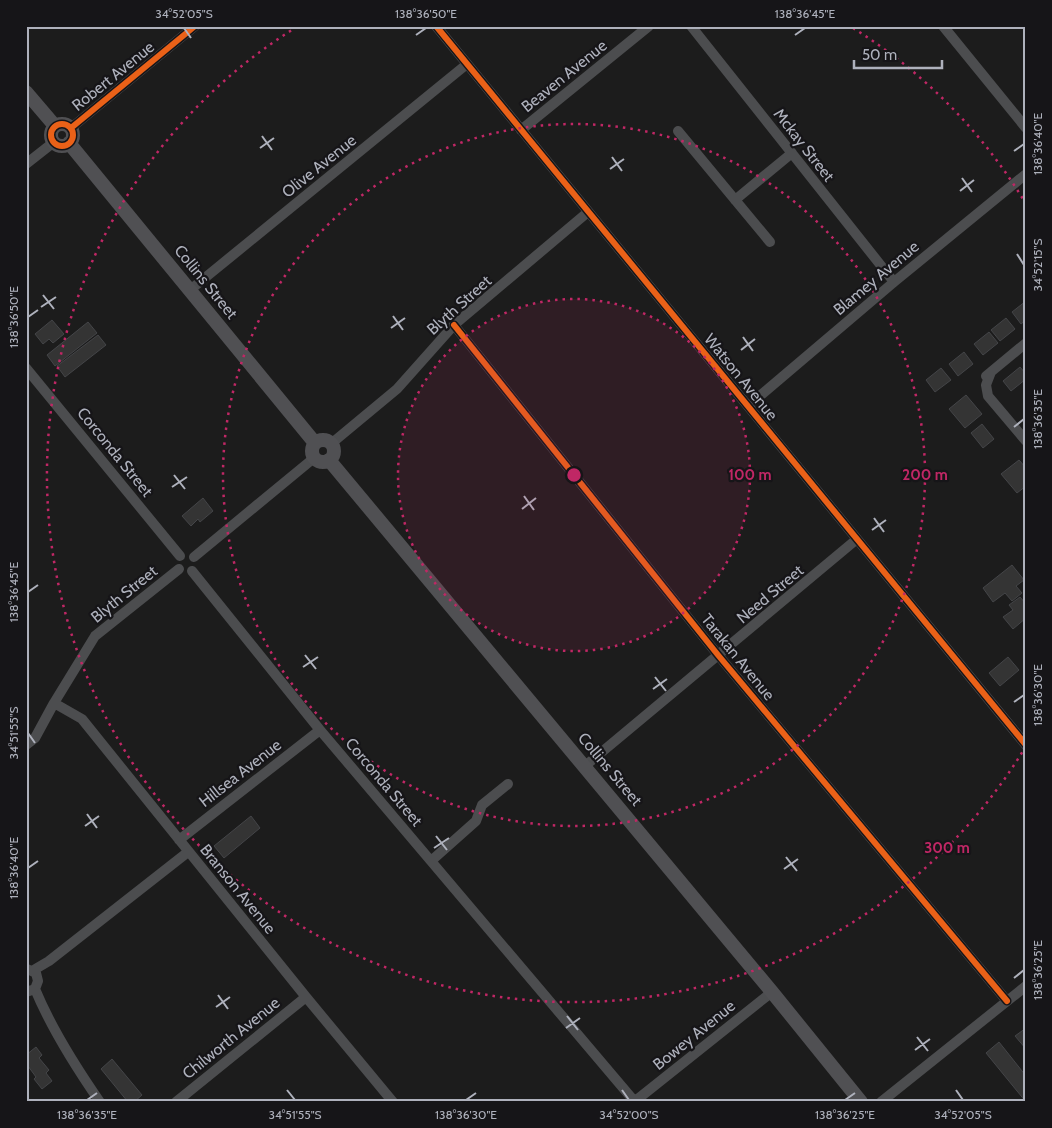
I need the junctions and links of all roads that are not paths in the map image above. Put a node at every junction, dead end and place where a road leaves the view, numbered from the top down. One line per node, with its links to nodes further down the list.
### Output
1 (195, 26): 9 (street, Robert Avenue)
2 (436, 26): 6 (street, Watson Avenue)
3 (649, 26): 11 (street, Beaven Avenue)
4 (691, 26): 15 (street, Mckay Street)
5 (943, 26): 10 (street)
6 (467, 64): 11 (street, Watson Avenue); 22 (street, Olive Avenue)
7 (26, 92): 8 (street)
8 (55, 126): 9 (street); 13 (street)
9 (71, 128): 14 (street)
10 (1026, 128)
11 (521, 130): 19 (street, Watson Avenue)
12 (678, 131): 18 (street)
13 (54, 142): 14 (street); 16 (street)
14 (69, 143): 22 (street, Collins Street)
15 (792, 153): 18 (street); 21 (street, Mckay Street)
16 (26, 164)
17 (1026, 174): 21 (street, Blamey Avenue)
18 (735, 200): 20 (street)
19 (588, 212): 23 (street, Blyth Street); 28 (street, Watson Avenue)
20 (770, 242)
21 (894, 282): 28 (street, Blamey Avenue)
22 (190, 290): 30 (street, Collins Street)
23 (454, 325): 31 (street, Blyth Street); 39 (street, Tarakan Avenue)
24 (1026, 343): 26 (street)
25 (26, 368): 35 (street, Corconda Street)
26 (991, 372): 27 (street); 29 (street)
27 (980, 381)
28 (748, 406): 34 (street, Watson Avenue)
29 (1026, 441)
30 (315, 443): 31 (street); 32 (street)
31 (332, 444): 33 (street)
32 (314, 458): 33 (street); 36 (street)
33 (329, 460): 44 (street, Collins Street)
34 (857, 539): 39 (street, Need Street); 43 (street, Watson Avenue)
35 (180, 556): 36 (street); 37 (street)
36 (194, 557): 38 (street)
37 (179, 569): 38 (street); 40 (street, Blyth Street)
38 (192, 571): 41 (street, Corconda Street)
39 (718, 655): 44 (street, Need Street); 54 (street, Tarakan Avenue)
40 (54, 703): 42 (street, Blyth Street); 46 (street, Branson Avenue)
41 (320, 730): 46 (street, Hillsea Avenue); 48 (street, Corconda Street)
42 (26, 745)
43 (1026, 745)
44 (584, 766): 52 (street, Collins Street)
45 (508, 784): 48 (street)
46 (179, 840): 47 (street, Branson Avenue)
47 (188, 852): 49 (street); 53 (street, Branson Avenue)
48 (431, 861): 58 (street, Corconda Street)
49 (32, 972): 51 (street)
50 (1026, 986): 54 (street)
51 (30, 991): 55 (street)
52 (772, 992): 58 (street, Bowey Avenue); 59 (street, Collins Street)
53 (306, 997): 56 (street, Chilworth Avenue); 57 (street, Branson Avenue)
54 (1007, 1001): 60 (street)
55 (100, 1102)
56 (176, 1102)
57 (393, 1102)
58 (635, 1102)
59 (861, 1102)
60 (881, 1102)

